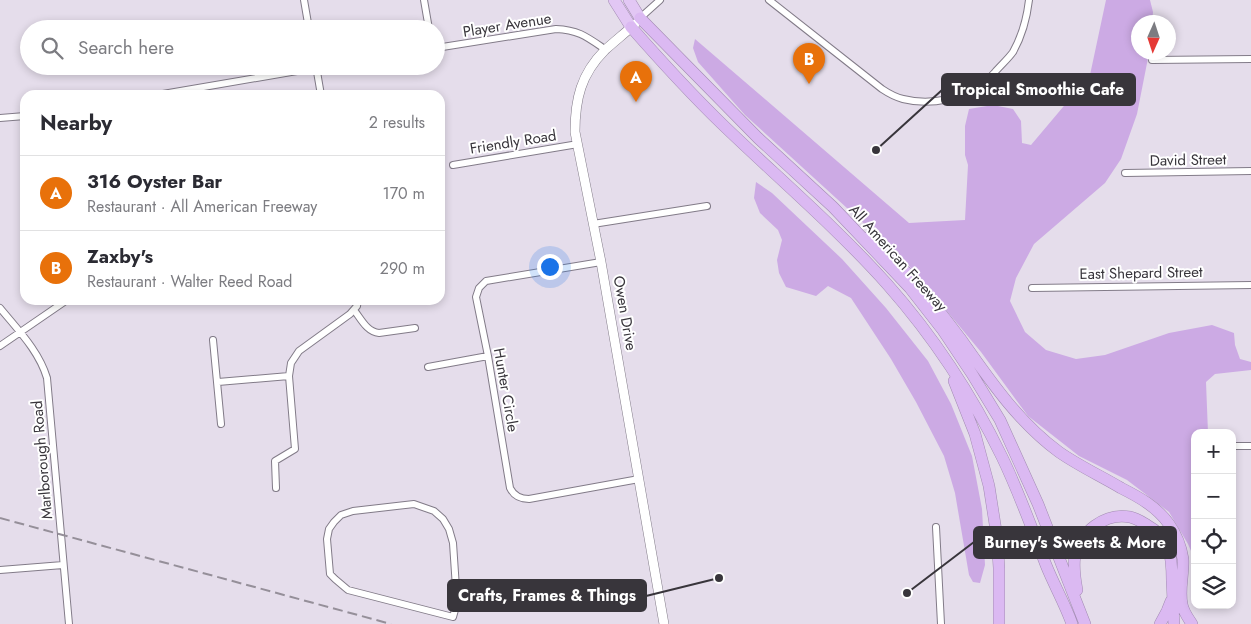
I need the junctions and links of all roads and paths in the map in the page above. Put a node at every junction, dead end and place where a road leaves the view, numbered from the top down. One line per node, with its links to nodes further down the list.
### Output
1 (304, 0): 9 (street)
2 (424, 0): 10 (street)
3 (614, 0): 11 (highway)
4 (629, 0): 8 (highway)
5 (660, 0): 8 (street)
6 (769, 0): 7 (street)
7 (1029, 0)
8 (640, 18): 11 (main road, Owen Drive); 27 (highway, All American Freeway)
9 (307, 20)
10 (428, 20)
11 (631, 27): 13 (main road, Owen Drive); 41 (highway, All American Freeway)
12 (445, 47): 13 (street, Player Avenue)
13 (606, 50): 22 (main road, Owen Drive)
14 (1251, 59): 15 (street)
15 (1176, 60)
16 (275, 75): 18 (street)
17 (317, 75): 19 (street)
18 (199, 90)
19 (320, 90)
20 (20, 116): 21 (street)
21 (0, 118)
22 (578, 144): 23 (street, Friendly Road); 28 (main road, Owen Drive)
23 (453, 165)
24 (1251, 171): 25 (street, David Street)
25 (1125, 173)
26 (707, 206): 28 (street)
27 (833, 208): 54 (highway); 56 (highway, All American Freeway)
28 (593, 224): 29 (main road, Owen Drive)
29 (600, 262): 40 (street, Hunter Circle); 48 (main road, Owen Drive)
30 (1251, 285): 31 (street, East Shepard Street)
31 (1032, 288)
32 (60, 305): 37 (street)
33 (357, 305): 35 (street)
34 (0, 308): 37 (street, Marlborough Road)
35 (354, 310): 36 (street); 43 (street)
36 (415, 328)
37 (20, 332): 39 (street); 51 (street, Marlborough Road)
38 (213, 340): 44 (street)
39 (0, 346)
40 (488, 356): 42 (street); 48 (street, Hunter Circle)
41 (945, 358): 57 (highway, All American Freeway); 61 (highway)
42 (428, 367)
43 (289, 376): 44 (street); 49 (street)
44 (218, 382): 45 (street)
45 (221, 424)
46 (1236, 446): 47 (street)
47 (1251, 446)
48 (639, 479): 59 (main road, Owen Drive)
49 (276, 488)
50 (936, 527): 60 (street)
51 (63, 565): 52 (street); 58 (street, Marlborough Road)
52 (0, 570)
53 (1173, 595): 56 (highway); 62 (highway); 63 (highway)
54 (1182, 604): 64 (highway); 65 (highway)
55 (454, 620): 55 (street)
56 (1084, 620)
57 (1071, 621)
58 (68, 624)
59 (664, 624)
60 (941, 624)
61 (999, 624)
62 (1160, 624)
63 (1174, 624)
64 (1182, 624)
65 (1192, 624)

